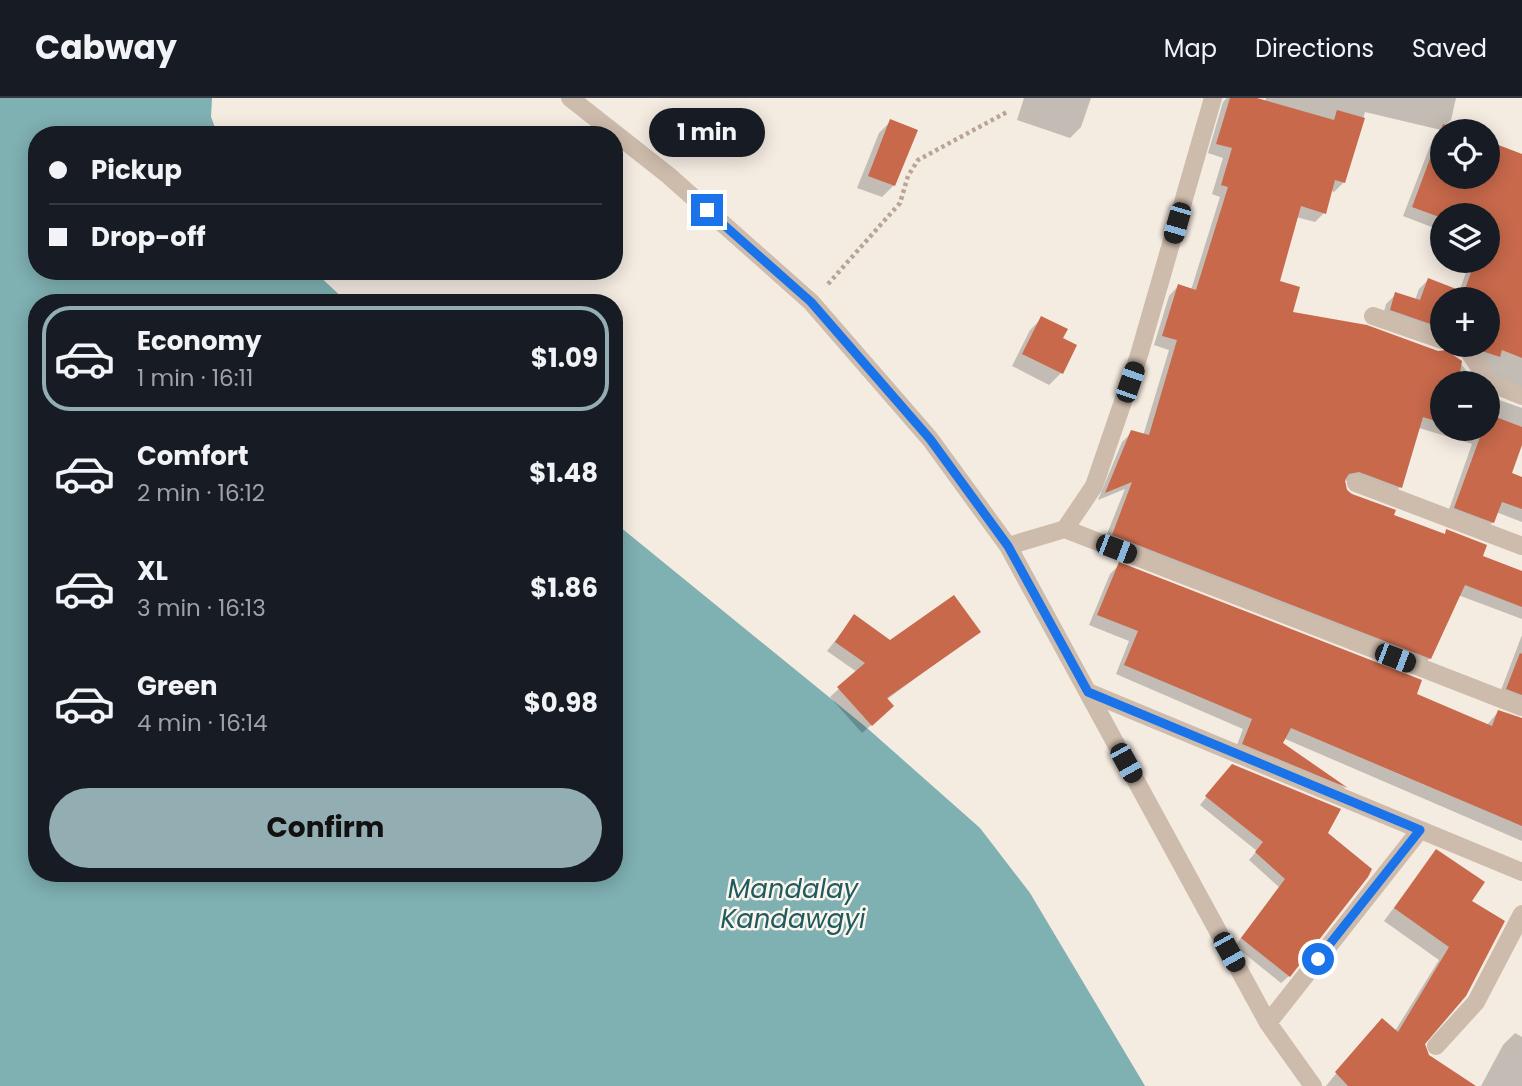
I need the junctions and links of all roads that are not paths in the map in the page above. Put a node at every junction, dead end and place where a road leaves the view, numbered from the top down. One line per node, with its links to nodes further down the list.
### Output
1 (570, 98): 3 (street)
2 (1213, 98): 10 (street)
3 (606, 126)
4 (623, 140): 12 (street)
5 (1373, 316): 6 (street)
6 (1430, 336)
7 (1472, 357): 8 (street)
8 (1522, 396)
9 (1356, 483): 11 (street)
10 (1065, 529): 12 (street); 14 (street)
11 (1522, 545)
12 (1008, 546): 13 (street)
13 (1088, 692): 15 (street); 18 (street)
14 (1522, 707)
15 (1420, 830): 16 (street); 18 (street)
16 (1522, 872)
17 (1522, 914): 19 (street)
18 (1268, 1023): 20 (street)
19 (1436, 1046)
20 (1313, 1086)

